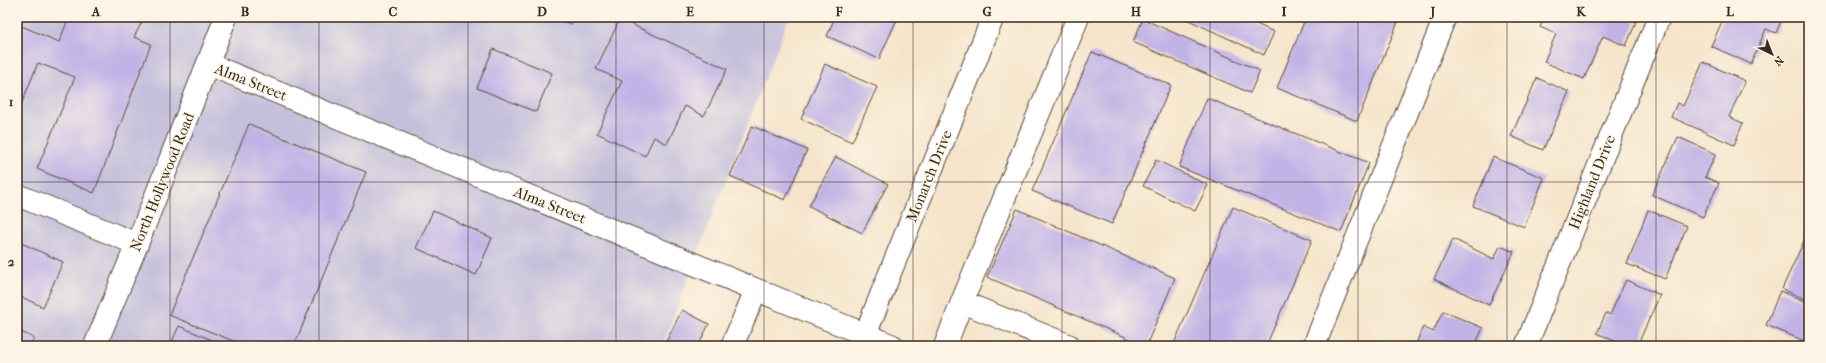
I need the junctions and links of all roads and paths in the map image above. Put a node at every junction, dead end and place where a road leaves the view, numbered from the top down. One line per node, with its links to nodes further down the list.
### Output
1 (226, 17): 6 (street, North Hollywood Road)
2 (993, 17): 11 (street, Monarch Drive)
3 (1078, 17): 10 (street)
4 (1445, 17): 17 (street)
5 (1659, 17): 18 (street, Highland Drive)
6 (208, 64): 8 (street, North Hollywood Road); 9 (street, Alma Street)
7 (17, 195): 8 (street)
8 (137, 244): 12 (street, North Hollywood Road)
9 (756, 290): 11 (street, Alma Street); 13 (street)
10 (962, 302): 15 (street); 16 (street)
11 (865, 335): 14 (street, Alma Street)
12 (94, 346)
13 (732, 346)
14 (893, 346)
15 (945, 346)
16 (1070, 346)
17 (1314, 346)
18 (1526, 346)

